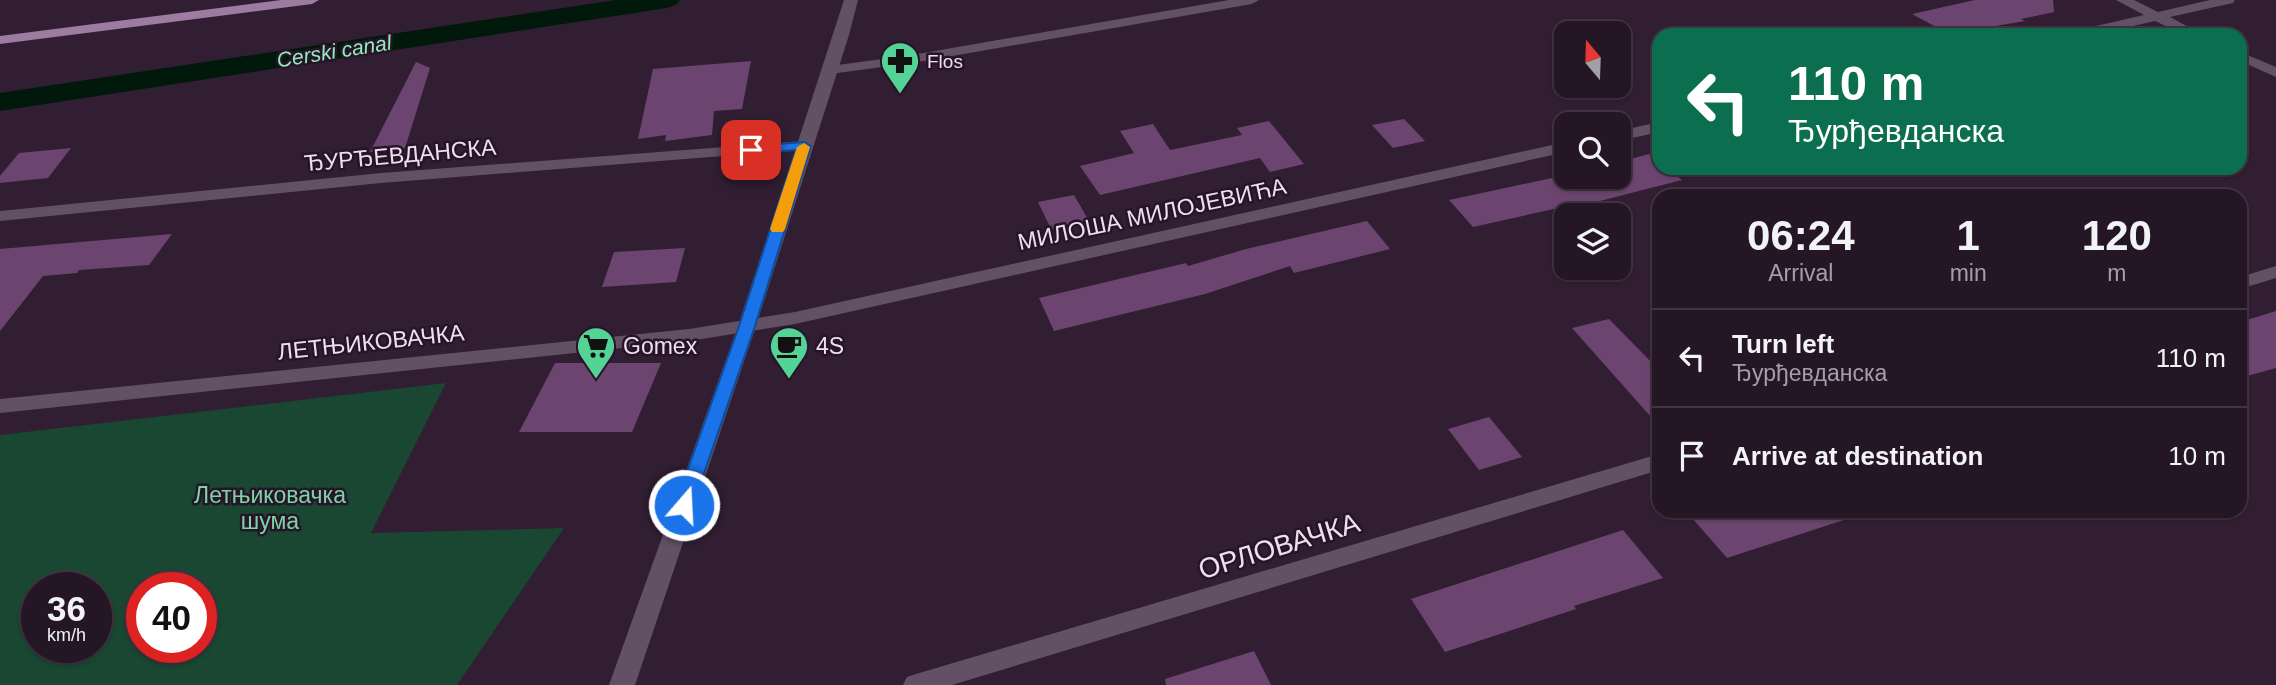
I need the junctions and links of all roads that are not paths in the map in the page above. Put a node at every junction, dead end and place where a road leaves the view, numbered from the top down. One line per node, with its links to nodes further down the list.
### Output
1 (284, 0): 6 (main road)
2 (312, 0): 6 (main road)
3 (1252, 0): 13 (street)
4 (2123, 0): 8 (street)
5 (2228, 0): 8 (street)
6 (251, 6): 11 (main road)
7 (850, 7): 13 (street)
8 (2158, 17): 9 (street); 10 (street)
9 (2107, 28)
10 (2181, 28)
11 (0, 40)
12 (2247, 59): 14 (street)
13 (830, 70): 17 (street)
14 (2276, 73)
15 (1652, 129): 16 (street)
16 (1631, 133)
17 (804, 146): 19 (street, ЂУРЂЕВДАНСКА); 22 (street)
18 (1554, 150): 22 (street, МИЛОША МИЛОЈЕВИЋА)
19 (0, 216)
20 (2276, 272): 21 (street)
21 (2247, 281)
22 (747, 326): 23 (street, ЛЕТЊИКОВАЧКА); 25 (street)
23 (0, 406)
24 (1652, 464): 26 (street, ОРЛОВАЧКА)
25 (622, 685)
26 (916, 685)

